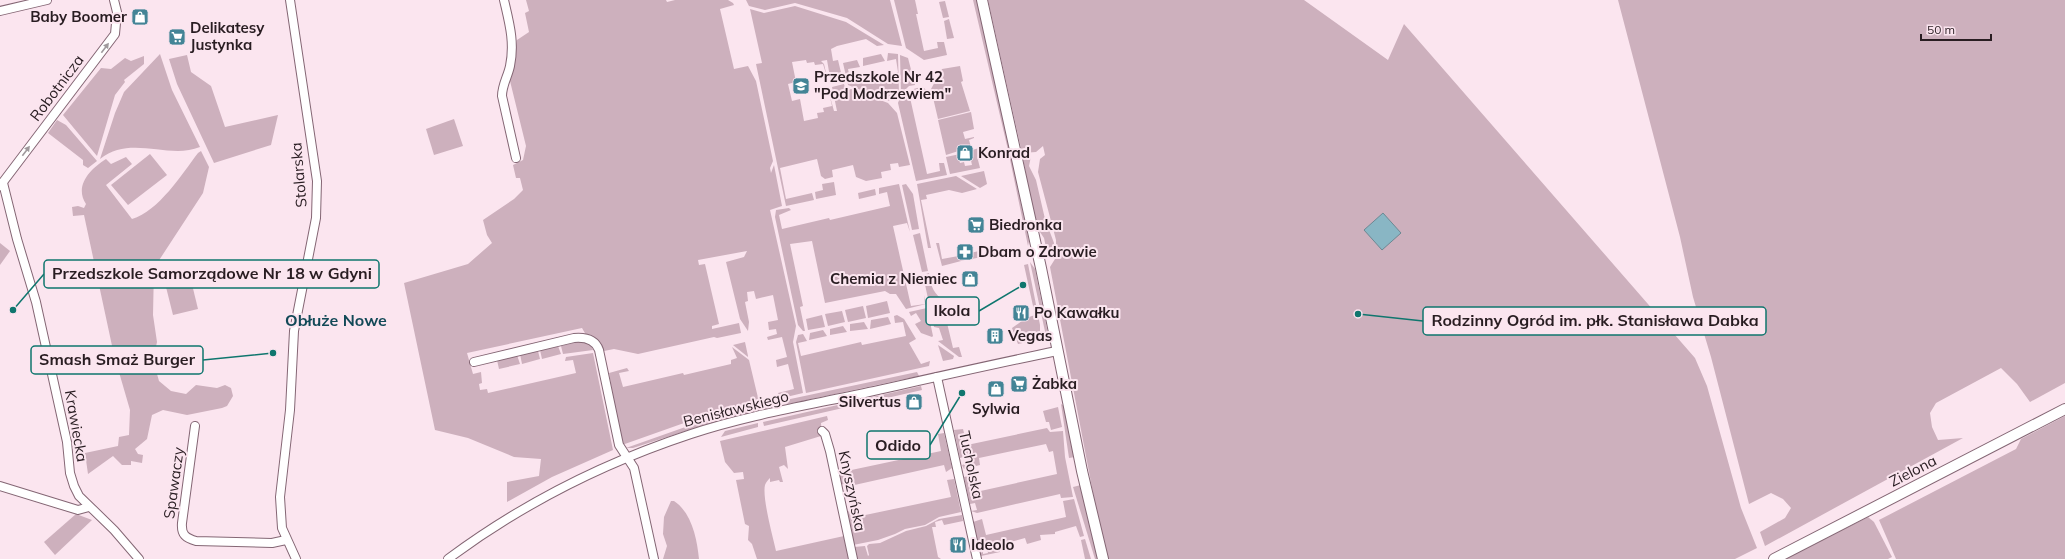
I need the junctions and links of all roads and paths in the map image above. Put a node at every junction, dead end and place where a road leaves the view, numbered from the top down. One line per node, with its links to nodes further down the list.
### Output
1 (48, 0): 6 (street)
2 (114, 0): 8 (street, Robotnicza, one-way to 2)
3 (290, 0): 18 (street, Stolarska)
4 (504, 0): 7 (street)
5 (982, 0): 9 (street)
6 (0, 11)
7 (516, 158)
8 (2, 185): 17 (street, Krawiecka)
9 (1057, 351): 11 (street, Benisławskiego); 25 (street)
10 (474, 362): 15 (street)
11 (937, 377): 15 (street, Benisławskiego); 24 (street, Tucholska)
12 (2065, 409): 26 (street, Zielona)
13 (195, 426): 18 (street, Spawaczy)
14 (822, 431): 23 (street, Knyszyńska)
15 (627, 457): 21 (street, Benisławskiego); 22 (street)
16 (0, 486): 17 (street)
17 (89, 507): 19 (street, Krawiecka)
18 (286, 540): 20 (street, Stolarska)
19 (139, 559)
20 (296, 559)
21 (448, 559)
22 (654, 559)
23 (853, 559)
24 (977, 559)
25 (1103, 559)
26 (1774, 559)

